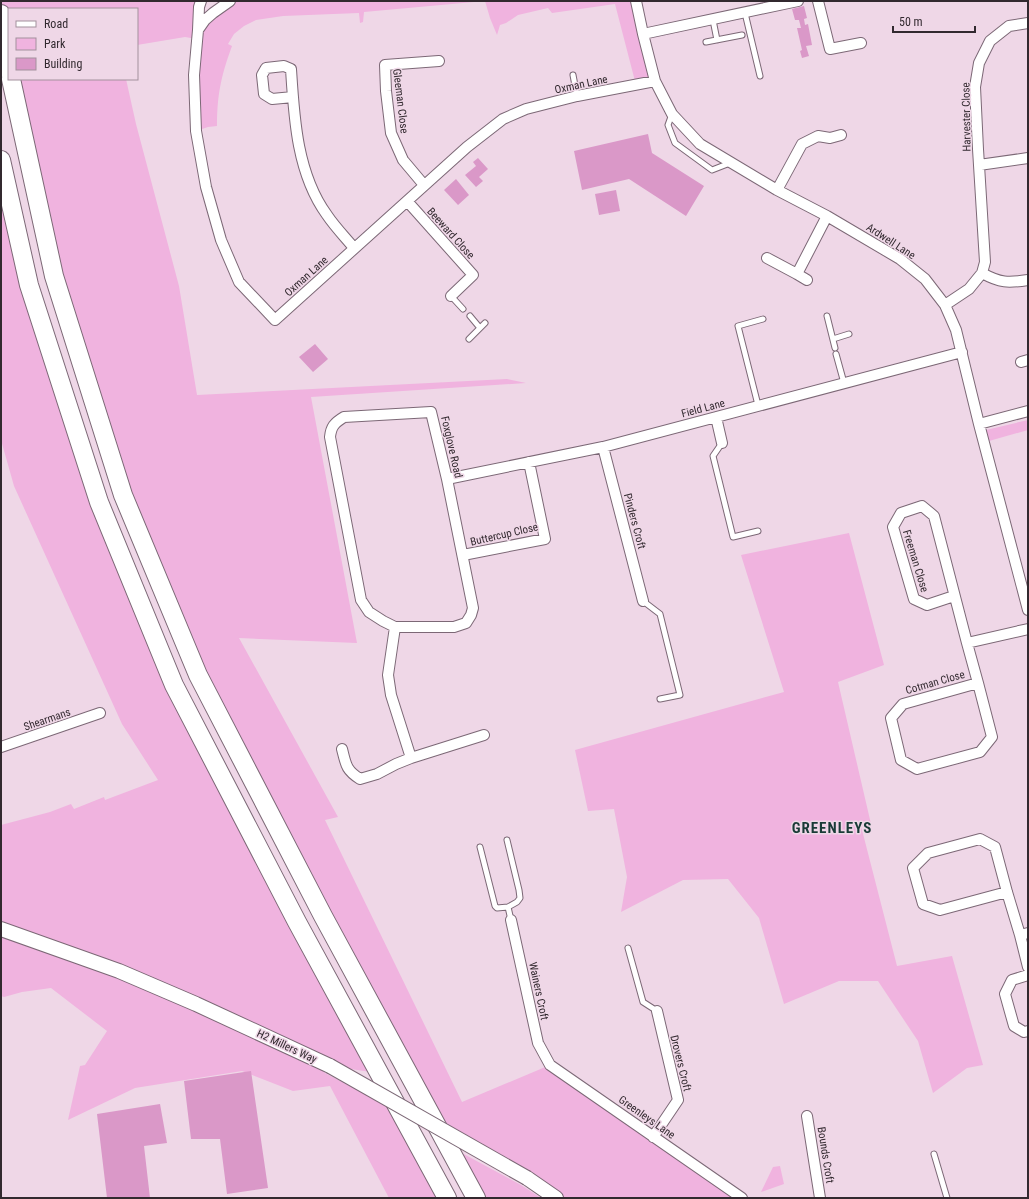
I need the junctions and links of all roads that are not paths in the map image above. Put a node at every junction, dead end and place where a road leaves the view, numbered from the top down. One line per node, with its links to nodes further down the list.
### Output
1 (201, 1): 10 (street)
2 (230, 1): 10 (street)
3 (636, 1): 11 (street, Ardwell Lane)
4 (818, 1): 15 (street)
5 (792, 2): 6 (street)
6 (745, 13): 8 (street); 19 (lane)
7 (1, 14): 17 (highway)
8 (713, 20): 11 (street); 13 (lane)
9 (1028, 23): 29 (street, Harvester Close)
10 (198, 30): 34 (street, Oxman Lane)
11 (643, 34): 21 (street, Ardwell Lane)
12 (742, 34): 13 (lane)
13 (717, 40): 14 (lane)
14 (706, 42)
15 (861, 43)
16 (439, 61): 30 (street, Gleeman Close)
17 (8, 64)
18 (573, 76): 22 (lane)
19 (760, 76)
20 (11, 80): 97 (highway)
21 (655, 81): 22 (street, Oxman Lane); 24 (street, Ardwell Lane)
22 (577, 96): 30 (street, Oxman Lane)
23 (293, 97): 34 (street)
24 (672, 114): 28 (street, Ardwell Lane); 28 (lane)
25 (840, 135): 31 (street)
26 (1028, 158): 29 (street, Harvester Close)
27 (1, 160): 96 (highway)
28 (731, 163): 31 (street, Ardwell Lane)
29 (979, 165): 36 (street, Harvester Close)
30 (424, 185): 32 (street, Oxman Lane)
31 (777, 190): 33 (street, Ardwell Lane)
32 (407, 201): 34 (street, Oxman Lane); 40 (street, Beeward Close)
33 (827, 216): 37 (street); 41 (street, Ardwell Lane)
34 (354, 248)
35 (767, 258): 37 (street)
36 (982, 273): 39 (street); 41 (street)
37 (797, 274): 38 (street)
38 (807, 280)
39 (1028, 280)
40 (451, 296): 42 (lane)
41 (945, 305): 52 (street, Ardwell Lane)
42 (463, 309)
43 (470, 316): 47 (lane)
44 (827, 316): 50 (lane)
45 (764, 319): 55 (lane)
46 (485, 323): 47 (lane)
47 (480, 328): 49 (lane)
48 (849, 334): 50 (lane)
49 (469, 339)
50 (833, 339): 51 (lane)
51 (835, 348)
52 (962, 352): 54 (street, Field Lane); 58 (street, Ardwell Lane)
53 (836, 354): 54 (lane)
54 (844, 383): 55 (street, Field Lane)
55 (758, 405): 57 (street, Field Lane)
56 (1028, 411): 58 (street)
57 (716, 417): 59 (street); 60 (street, Field Lane)
58 (979, 424): 65 (street, Ardwell Lane)
59 (722, 443): 63 (lane)
60 (603, 447): 61 (street, Field Lane); 67 (street, Pinders Croft)
61 (529, 462): 62 (street, Field Lane); 64 (street, Buttercup Close)
62 (447, 479): 64 (street, Foxglove Road); 69 (street, Foxglove Road)
63 (758, 530)
64 (463, 555): 69 (street, Foxglove Road)
65 (1025, 586): 68 (street, Ardwell Lane)
66 (954, 596): 66 (street, Freeman Close); 71 (street, Freeman Close)
67 (643, 601): 73 (lane)
68 (1028, 610)
69 (395, 627): 78 (street)
70 (1028, 629): 71 (street)
71 (967, 643): 72 (street, Cotman Close)
72 (978, 683): 72 (street, Cotman Close)
73 (660, 699)
74 (100, 713): 76 (street, Shearmans)
75 (484, 735): 78 (street)
76 (1, 747)
77 (342, 749): 78 (street)
78 (411, 758)
79 (507, 840): 82 (lane)
80 (480, 847): 82 (lane)
81 (1007, 892): 81 (street); 85 (street)
82 (508, 907): 83 (lane)
83 (511, 920): 91 (street, Wainers Croft)
84 (1, 929): 98 (street, H2 Millers Way, bridge)
85 (1024, 934): 87 (street)
86 (628, 948): 89 (lane)
87 (1028, 968)
88 (1028, 975): 90 (street)
89 (657, 1012): 93 (street, Drovers Croft)
90 (1028, 1031)
91 (550, 1065): 93 (street, Greenleys Lane)
92 (807, 1116): 100 (street, Bounds Croft)
93 (653, 1136): 95 (street, Greenleys Lane)
94 (934, 1154): 101 (lane)
95 (728, 1194): 99 (street, Greenleys Lane)
96 (447, 1198)
97 (476, 1198)
98 (556, 1198)
99 (742, 1198)
100 (820, 1198)
101 (947, 1198)

